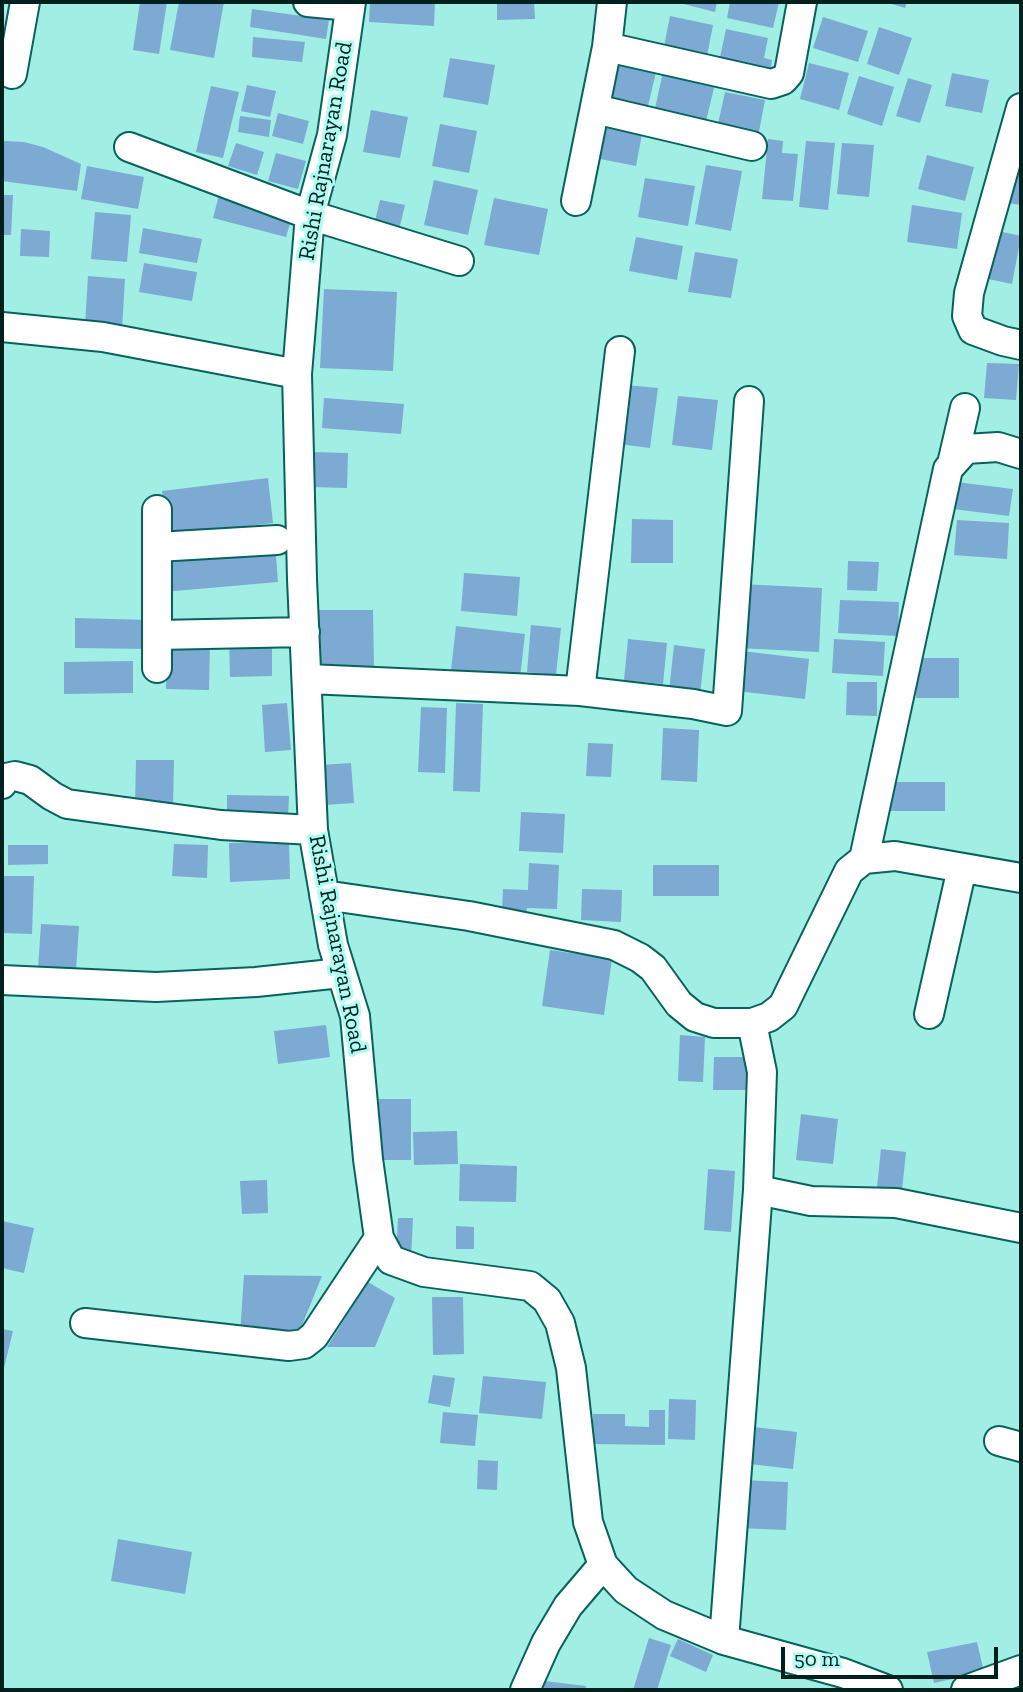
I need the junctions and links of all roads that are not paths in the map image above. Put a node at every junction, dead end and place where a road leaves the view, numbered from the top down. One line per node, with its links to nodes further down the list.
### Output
1 (25, 2): 7 (street)
2 (308, 2): 5 (street)
3 (612, 2): 6 (street)
4 (802, 2): 6 (street)
5 (351, 4): 14 (street, Rishi Rajnarayan Road)
6 (607, 47): 9 (street)
7 (12, 74)
8 (1021, 108): 12 (street)
9 (595, 109): 10 (street); 13 (street)
10 (752, 146)
11 (129, 147): 14 (street)
12 (1013, 163): 17 (street)
13 (576, 201)
14 (310, 215): 15 (street); 19 (street, Rishi Rajnarayan Road)
15 (459, 261)
16 (2, 327): 19 (street)
17 (1021, 345)
18 (620, 351): 31 (street)
19 (297, 374): 27 (street, Rishi Rajnarayan Road)
20 (749, 401): 31 (street)
21 (965, 408): 23 (street)
22 (1021, 454): 23 (street)
23 (952, 464): 34 (street)
24 (157, 510): 26 (street)
25 (277, 540): 26 (street)
26 (157, 547): 28 (street)
27 (305, 632): 28 (street); 30 (street, Rishi Rajnarayan Road)
28 (157, 635): 29 (street)
29 (157, 668)
30 (308, 679): 31 (street); 33 (street, Rishi Rajnarayan Road)
31 (580, 691)
32 (2, 784): 33 (street)
33 (313, 830): 37 (street, Rishi Rajnarayan Road)
34 (864, 859): 35 (street); 41 (street)
35 (962, 868): 36 (street); 40 (street)
36 (1021, 878)
37 (324, 895): 38 (street, Rishi Rajnarayan Road); 41 (street)
38 (341, 973): 39 (street); 44 (street, Rishi Rajnarayan Road)
39 (2, 980)
40 (929, 1014)
41 (752, 1023): 42 (street)
42 (758, 1190): 43 (street); 47 (street)
43 (1021, 1228)
44 (379, 1238): 45 (street); 46 (street)
45 (85, 1323)
46 (603, 1566): 47 (street); 49 (street)
47 (724, 1640): 50 (street)
48 (1021, 1670): 51 (street)
49 (525, 1690)
50 (888, 1690)
51 (966, 1690)

